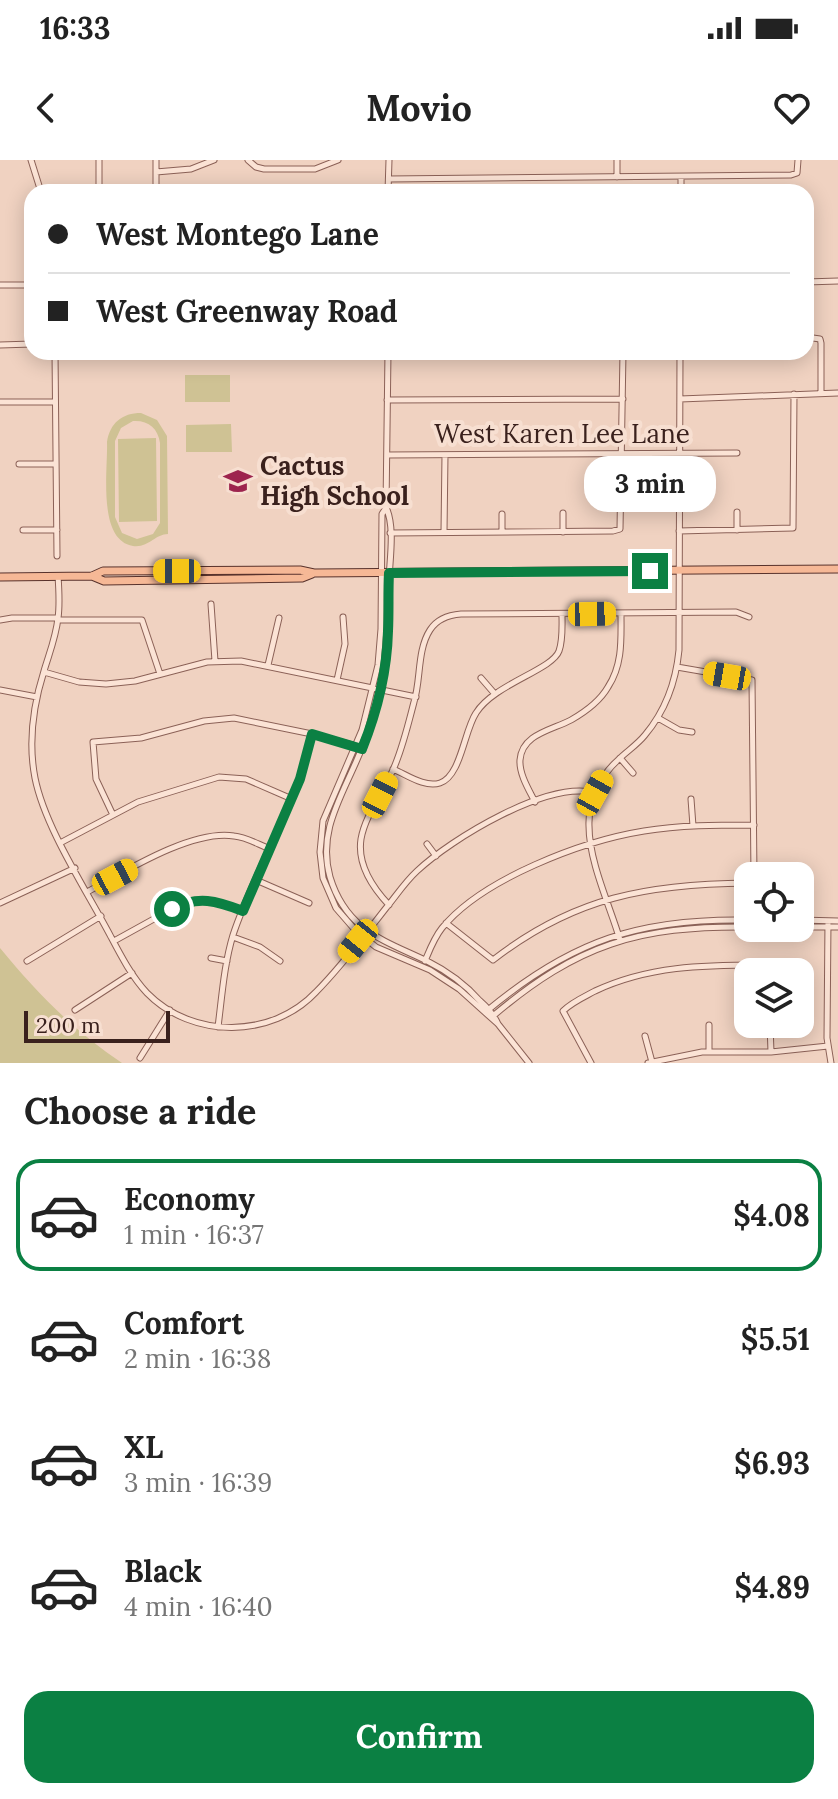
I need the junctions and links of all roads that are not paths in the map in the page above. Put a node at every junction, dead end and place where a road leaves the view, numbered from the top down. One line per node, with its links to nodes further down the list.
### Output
1 (31, 160): 14 (street)
2 (99, 160): 15 (street)
3 (156, 160): 10 (street)
4 (214, 160): 10 (street)
5 (248, 160): 6 (street)
6 (338, 160)
7 (389, 160): 13 (street)
8 (617, 160): 11 (street)
9 (798, 160): 12 (street)
10 (156, 172): 16 (street)
11 (617, 177): 12 (street); 13 (street)
12 (681, 177): 18 (street)
13 (389, 179): 17 (street)
14 (38, 184)
15 (99, 184)
16 (156, 184)
17 (389, 184)
18 (681, 184)
19 (838, 281): 20 (street)
20 (814, 282)
21 (0, 285): 22 (street)
22 (24, 285)
23 (814, 338): 30 (street)
24 (24, 344): 25 (street)
25 (0, 345)
26 (55, 360): 37 (street)
27 (388, 360): 35 (street)
28 (623, 360): 33 (street)
29 (680, 360): 34 (street)
30 (821, 393): 31 (street); 32 (street)
31 (838, 393)
32 (794, 394): 34 (street); 51 (street)
33 (623, 399): 35 (street); 38 (street)
34 (680, 399): 39 (street)
35 (387, 400): 41 (street)
36 (0, 402): 37 (street)
37 (55, 402): 44 (street)
38 (622, 453): 39 (street, West Karen Lee Lane); 42 (street, West Karen Lee Lane); 55 (street)
39 (679, 453): 40 (street, West Karen Lee Lane); 52 (street)
40 (737, 453)
41 (387, 455): 42 (street, West Karen Lee Lane); 45 (street)
42 (445, 455): 53 (street)
43 (19, 464): 44 (street)
44 (56, 464): 50 (street)
45 (386, 507): 56 (street); 60 (street)
46 (737, 512): 51 (street)
47 (563, 513): 55 (street)
48 (502, 514): 54 (street)
49 (23, 530): 50 (street)
50 (57, 530): 57 (street)
51 (737, 530): 52 (street)
52 (679, 531): 59 (street)
53 (444, 532): 54 (street); 56 (street)
54 (502, 532): 55 (street)
55 (563, 532)
56 (390, 533): 60 (street)
57 (57, 556)
58 (838, 569): 59 (main road)
59 (678, 571): 60 (main road); 65 (street)
60 (385, 573): 61 (main road); 81 (street)
61 (58, 576): 62 (main road); 71 (street)
62 (0, 577)
63 (211, 604): 74 (street)
64 (621, 613): 65 (street); 66 (street); 96 (street)
65 (679, 613): 69 (street); 76 (street)
66 (562, 614): 73 (street); 83 (street)
67 (343, 617): 80 (street)
68 (427, 617): 73 (street)
69 (749, 617)
70 (279, 618): 75 (street)
71 (58, 619): 72 (street); 77 (street); 78 (street)
72 (0, 620)
73 (434, 624): 85 (street)
74 (215, 661): 75 (street); 78 (street)
75 (268, 665): 80 (street)
76 (677, 667): 86 (street); 98 (street)
77 (44, 672): 78 (street); 84 (street)
78 (160, 674)
79 (481, 678): 83 (street)
80 (337, 680): 81 (street)
81 (377, 689): 85 (street); 89 (street)
82 (0, 690): 84 (street)
83 (494, 693): 91 (street)
84 (37, 697): 100 (street)
85 (416, 697): 91 (street)
86 (658, 718): 87 (street); 90 (street)
87 (692, 732)
88 (312, 734): 89 (street); 94 (street); 97 (street)
89 (359, 747): 124 (street)
90 (620, 758): 92 (street); 93 (street)
91 (393, 769): 113 (street)
92 (633, 773)
93 (595, 793): 96 (street); 102 (street)
94 (292, 799): 97 (street); 103 (street)
95 (691, 799): 99 (street)
96 (535, 802): 104 (street)
97 (113, 815): 100 (street)
98 (754, 825): 99 (street); 105 (street)
99 (693, 826): 102 (street)
100 (60, 843): 106 (street)
101 (427, 844): 104 (street)
102 (590, 844): 110 (street); 119 (street)
103 (270, 849): 107 (street); 109 (street)
104 (436, 856): 113 (street)
105 (754, 862)
106 (75, 868): 109 (street); 111 (street)
107 (256, 880): 112 (street); 114 (street)
108 (734, 883): 110 (street)
109 (87, 892): 115 (street)
110 (607, 899): 119 (street); 126 (street)
111 (0, 903)
112 (309, 903)
113 (389, 905): 124 (street)
114 (243, 911): 125 (street); 127 (street)
115 (101, 916): 127 (street); 129 (street)
116 (734, 920): 126 (street)
117 (838, 921): 120 (street)
118 (814, 922): 120 (street)
119 (446, 923): 132 (street)
120 (828, 924): 121 (street); 123 (street); 138 (street)
121 (814, 926)
122 (734, 927): 126 (street)
123 (838, 927)
124 (364, 934): 132 (street); 141 (street)
125 (233, 937): 130 (street); 131 (street)
126 (619, 937): 137 (street)
127 (114, 941): 134 (street)
128 (211, 958): 130 (street)
129 (27, 961)
130 (227, 961): 141 (street)
131 (280, 961)
132 (424, 963): 137 (street)
133 (734, 968): 150 (street)
134 (132, 973): 135 (street); 136 (street)
135 (75, 1010)
136 (170, 1010): 141 (street); 147 (street)
137 (489, 1015): 149 (street)
138 (827, 1018): 139 (street); 144 (street)
139 (835, 1018)
140 (709, 1025): 145 (street)
141 (218, 1027)
142 (645, 1036): 148 (street)
143 (770, 1038): 146 (street)
144 (828, 1046): 146 (street); 151 (street)
145 (709, 1052): 146 (street); 148 (street)
146 (771, 1052)
147 (140, 1058)
148 (650, 1062)
149 (528, 1063)
150 (591, 1063)
151 (831, 1063)

